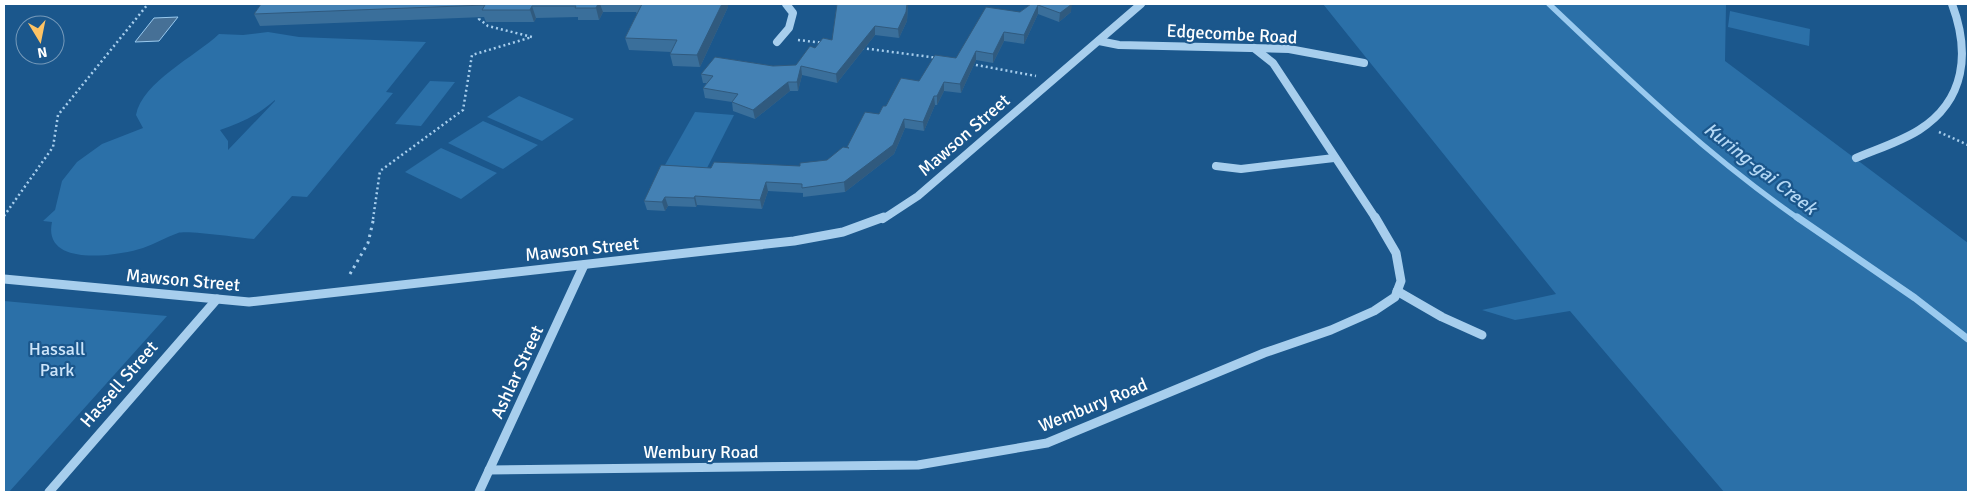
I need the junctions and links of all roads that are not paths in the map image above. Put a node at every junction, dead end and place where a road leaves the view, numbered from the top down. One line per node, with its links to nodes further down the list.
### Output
1 (786, 4): 5 (street)
2 (1141, 4): 4 (street)
3 (1952, 4): 10 (street)
4 (1099, 41): 6 (street, Edgecombe Road); 8 (street, Mawson Street)
5 (777, 42)
6 (1254, 48): 7 (street, Edgecombe Road); 9 (street)
7 (1364, 63)
8 (1054, 79): 12 (street, Mawson Street)
9 (1334, 158): 11 (street); 14 (street)
10 (1856, 158)
11 (1216, 166)
12 (584, 266): 15 (street, Mawson Street); 17 (street, Ashlar Street)
13 (4, 279): 15 (street, Mawson Street)
14 (1397, 291): 16 (street); 17 (street, Wembury Road)
15 (216, 299): 18 (street, Hassell Street)
16 (1482, 335)
17 (490, 470): 19 (street, Ashlar Street)
18 (49, 492)
19 (479, 492)

